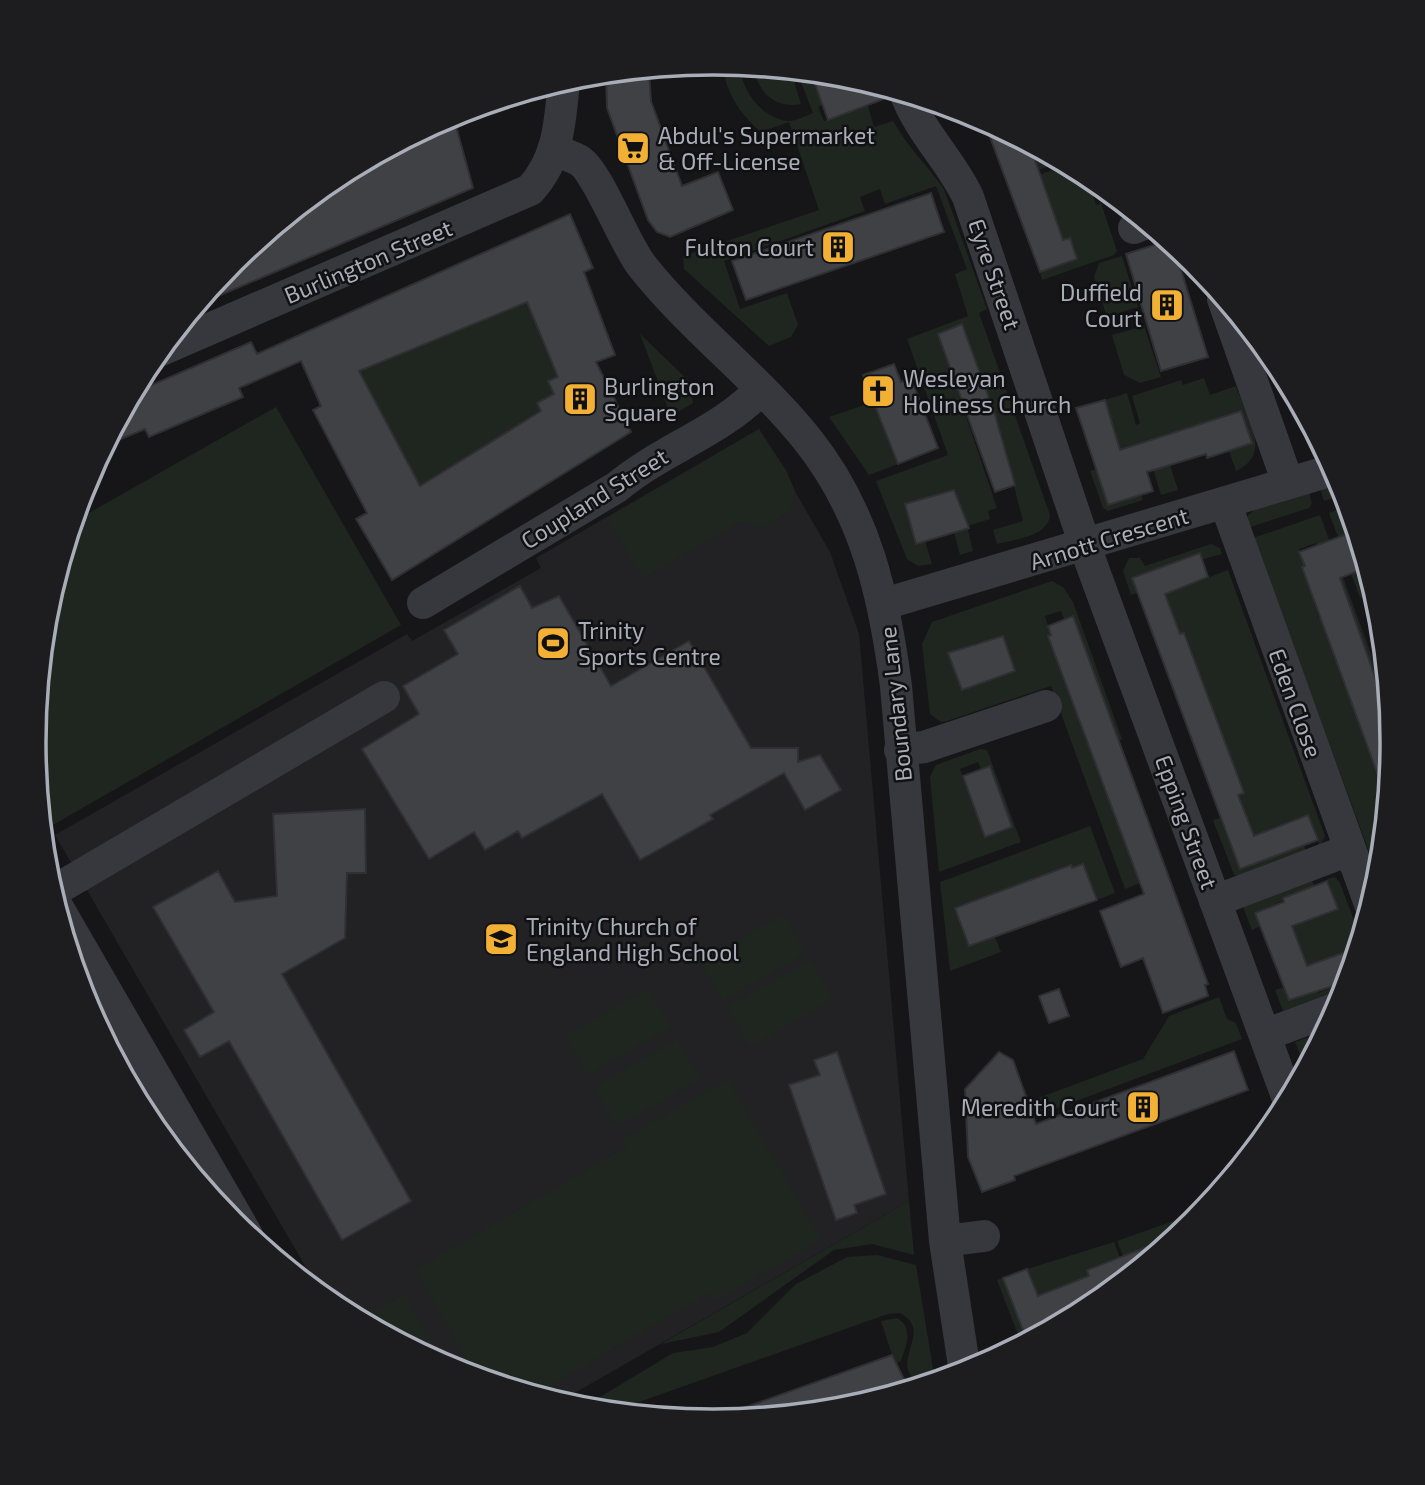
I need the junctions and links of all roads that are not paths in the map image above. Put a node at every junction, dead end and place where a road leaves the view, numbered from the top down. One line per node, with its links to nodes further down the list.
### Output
1 (562, 93): 3 (street)
2 (912, 106): 10 (street, Eyre Street)
3 (555, 150): 5 (street, Burlington Street); 6 (street, Boundary Lane)
4 (1232, 324): 8 (street)
5 (180, 341)
6 (761, 389): 11 (street, Coupland Street); 12 (street, Boundary Lane)
7 (1323, 473): 8 (street, Arnott Crescent)
8 (1288, 483): 9 (street, Arnott Crescent)
9 (1225, 502): 10 (street, Arnott Crescent); 16 (street, Eden Close)
10 (1085, 545): 12 (street, Arnott Crescent); 19 (street, Epping Street)
11 (424, 603)
12 (884, 604): 15 (street, Boundary Lane)
13 (384, 697): 17 (street)
14 (1046, 706): 15 (street)
15 (900, 750): 27 (street, Boundary Lane)
16 (1349, 850): 18 (street, Eden Close); 19 (street)
17 (61, 886)
18 (1364, 887)
19 (1216, 901): 22 (street, Epping Street)
20 (81, 956): 23 (street)
21 (1322, 1014): 22 (street)
22 (1265, 1035): 24 (street, Epping Street)
23 (139, 1076): 25 (street)
24 (1283, 1086)
25 (211, 1182)
26 (984, 1236): 27 (street)
27 (945, 1241): 28 (street, Boundary Lane)
28 (963, 1361)

